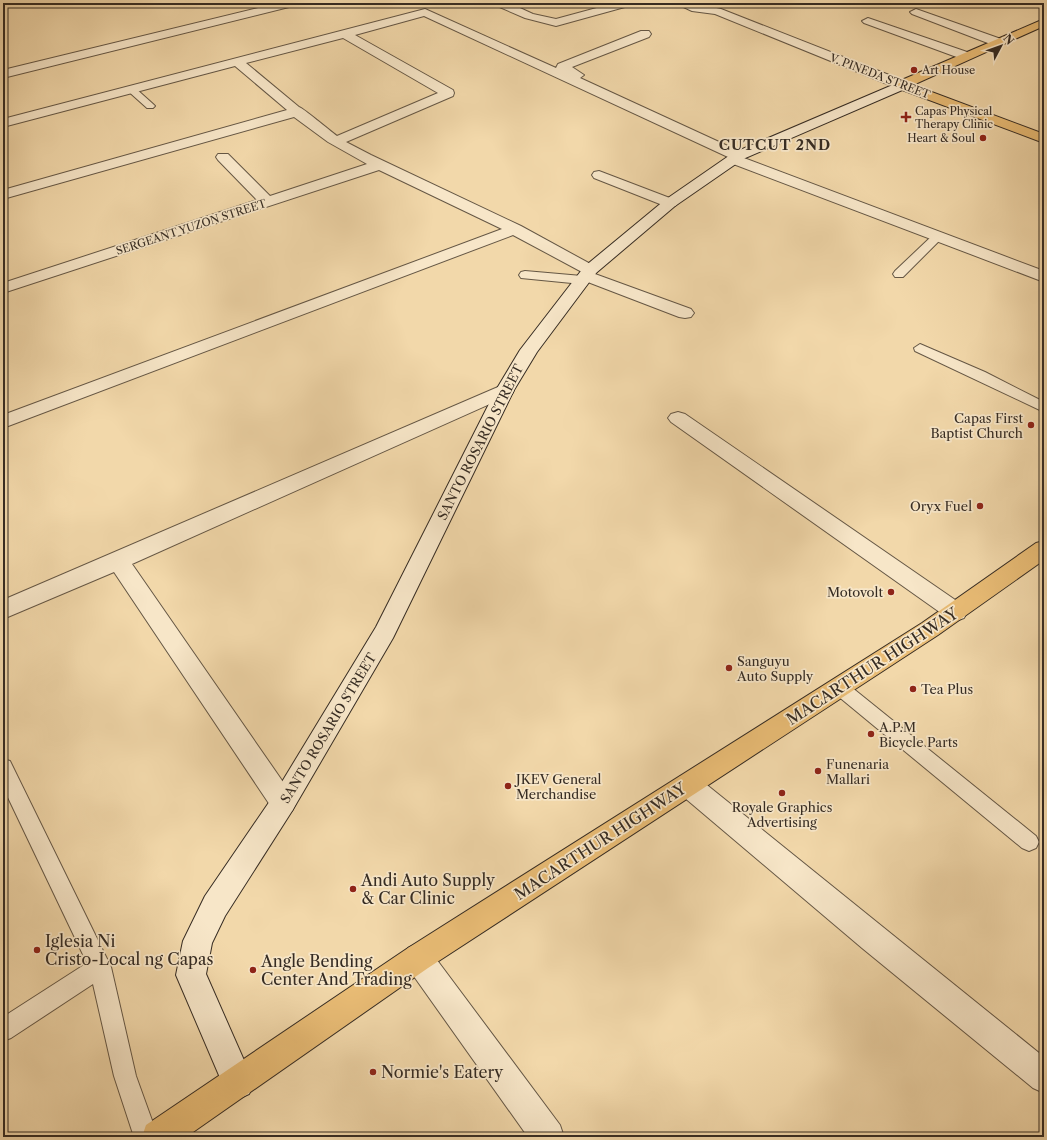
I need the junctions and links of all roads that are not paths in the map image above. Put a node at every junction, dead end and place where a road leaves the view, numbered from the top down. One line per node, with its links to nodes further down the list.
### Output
1 (293, 3): 18 (street)
2 (408, 3): 9 (street)
3 (500, 3): 8 (street)
4 (595, 3): 8 (street)
5 (628, 3): 8 (street)
6 (681, 3): 7 (street, V. PINEDA STREET)
7 (716, 7): 20 (street, V. PINEDA STREET)
8 (609, 8)
9 (425, 12): 13 (street); 19 (street)
10 (916, 12): 15 (street)
11 (868, 21): 16 (street)
12 (1044, 22): 15 (main road, SANTO ROSARIO STREET)
13 (345, 34): 17 (street); 26 (street)
14 (645, 34): 19 (street)
15 (997, 42): 16 (main road, SANTO ROSARIO STREET)
16 (966, 56): 20 (main road, SANTO ROSARIO STREET)
17 (237, 62): 21 (street); 23 (street)
18 (3, 74)
19 (578, 81): 28 (street)
20 (902, 85): 25 (main road, V. PINEDA STREET); 28 (street, SANTO ROSARIO STREET)
21 (131, 89): 22 (lane); 24 (street)
22 (150, 106)
23 (298, 111): 26 (street); 31 (street)
24 (3, 123)
25 (1044, 139)
26 (336, 141): 29 (street)
27 (223, 157): 32 (street)
28 (735, 157): 33 (street, SANTO ROSARIO STREET); 35 (street)
29 (379, 165): 32 (street, SERGEANT YUZON STREET); 34 (street)
30 (599, 175): 33 (street)
31 (3, 195)
32 (268, 202): 40 (street, SERGEANT YUZON STREET)
33 (670, 203): 38 (street, SANTO ROSARIO STREET)
34 (516, 229): 38 (street); 46 (street)
35 (937, 237): 36 (lane); 39 (street)
36 (899, 274)
37 (525, 275): 38 (lane)
38 (586, 275): 41 (street); 43 (street, SANTO ROSARIO STREET)
39 (1044, 277)
40 (3, 288)
41 (685, 313)
42 (920, 348): 44 (lane)
43 (505, 390): 48 (street); 54 (street, SANTO ROSARIO STREET)
44 (1044, 408)
45 (678, 418): 50 (street)
46 (3, 422)
47 (1044, 549): 50 (main road, MACARTHUR HIGHWAY)
48 (118, 561): 49 (street); 54 (street)
49 (3, 610)
50 (956, 612): 51 (main road, MACARTHUR HIGHWAY)
51 (839, 687): 53 (main road, MACARTHUR HIGHWAY); 55 (lane)
52 (3, 767): 57 (lane)
53 (688, 785): 56 (main road, MACARTHUR HIGHWAY); 59 (street)
54 (284, 803): 60 (street, SANTO ROSARIO STREET)
55 (1029, 842)
56 (418, 958): 60 (main road, MACARTHUR HIGHWAY); 63 (street)
57 (100, 967): 58 (lane); 61 (lane)
58 (3, 1030)
59 (1044, 1077)
60 (238, 1083): 62 (main road, MACARTHUR HIGHWAY)
61 (146, 1137)
62 (158, 1137)
63 (548, 1137)

